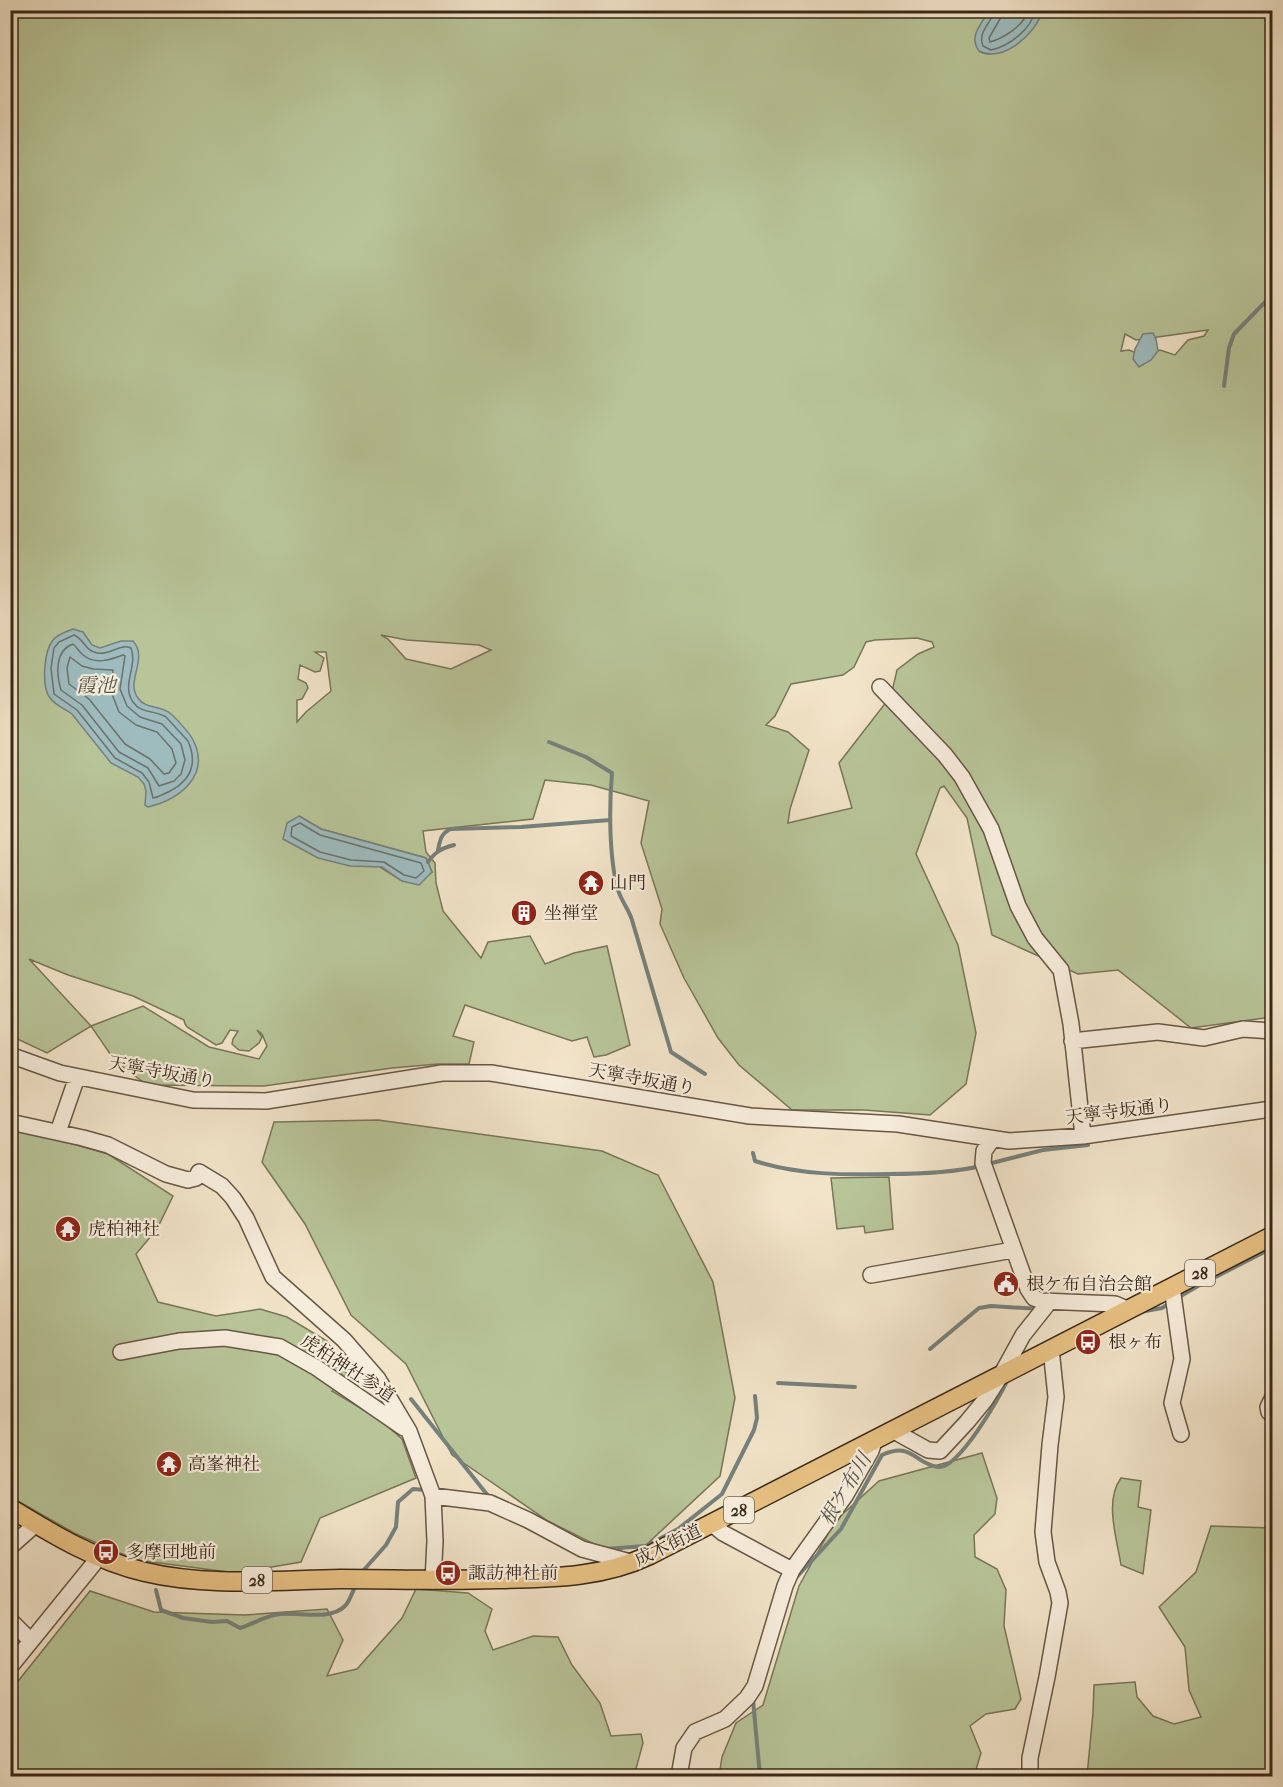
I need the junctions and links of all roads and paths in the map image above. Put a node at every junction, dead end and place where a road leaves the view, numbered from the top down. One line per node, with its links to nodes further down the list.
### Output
1 (880, 687): 3 (street)
2 (1272, 1031): 3 (street)
3 (1072, 1041): 9 (street)
4 (10, 1055): 5 (street, 天寧寺坂通り)
5 (77, 1077): 8 (street); 10 (street, 天寧寺坂通り)
6 (1272, 1109): 9 (street, 天寧寺坂通り)
7 (10, 1122): 8 (street)
8 (58, 1132): 23 (street)
9 (1083, 1136): 10 (street, 天寧寺坂通り)
10 (992, 1140): 12 (street)
11 (1272, 1236): 14 (main road, 成木街道 / 28)
12 (1013, 1250): 13 (street); 15 (street)
13 (871, 1275)
14 (1173, 1296): 16 (main road, 成木街道 / 28); 24 (street)
15 (1046, 1306): 16 (street); 19 (street)
16 (1124, 1312): 17 (main road, 成木街道 / 28)
17 (1052, 1349): 19 (main road, 成木街道 / 28); 39 (street)
18 (121, 1352): 23 (street, 虎柏神社参道)
19 (1002, 1374): 22 (main road, 成木街道 / 28); 22 (street)
20 (1272, 1399): 21 (street)
21 (1272, 1415)
22 (892, 1430): 25 (main road, 成木街道 / 28)
23 (409, 1431): 26 (street)
24 (1181, 1434)
25 (874, 1439): 29 (main road, 成木街道 / 28); 33 (street)
26 (433, 1496): 32 (street); 34 (street)
27 (10, 1508): 28 (main road, 成木街道 / 28)
28 (36, 1524): 30 (street); 31 (main road, 成木街道 / 28)
29 (712, 1524): 32 (main road, 成木街道 / 28); 33 (street)
30 (10, 1547)
31 (100, 1557): 34 (main road, 成木街道 / 28); 36 (street)
32 (634, 1563): 34 (main road, 成木街道 / 28)
33 (792, 1570): 38 (street)
34 (433, 1581)
35 (10, 1620): 36 (street)
36 (31, 1641): 37 (street)
37 (10, 1667)
38 (679, 1776)
39 (1030, 1776)

